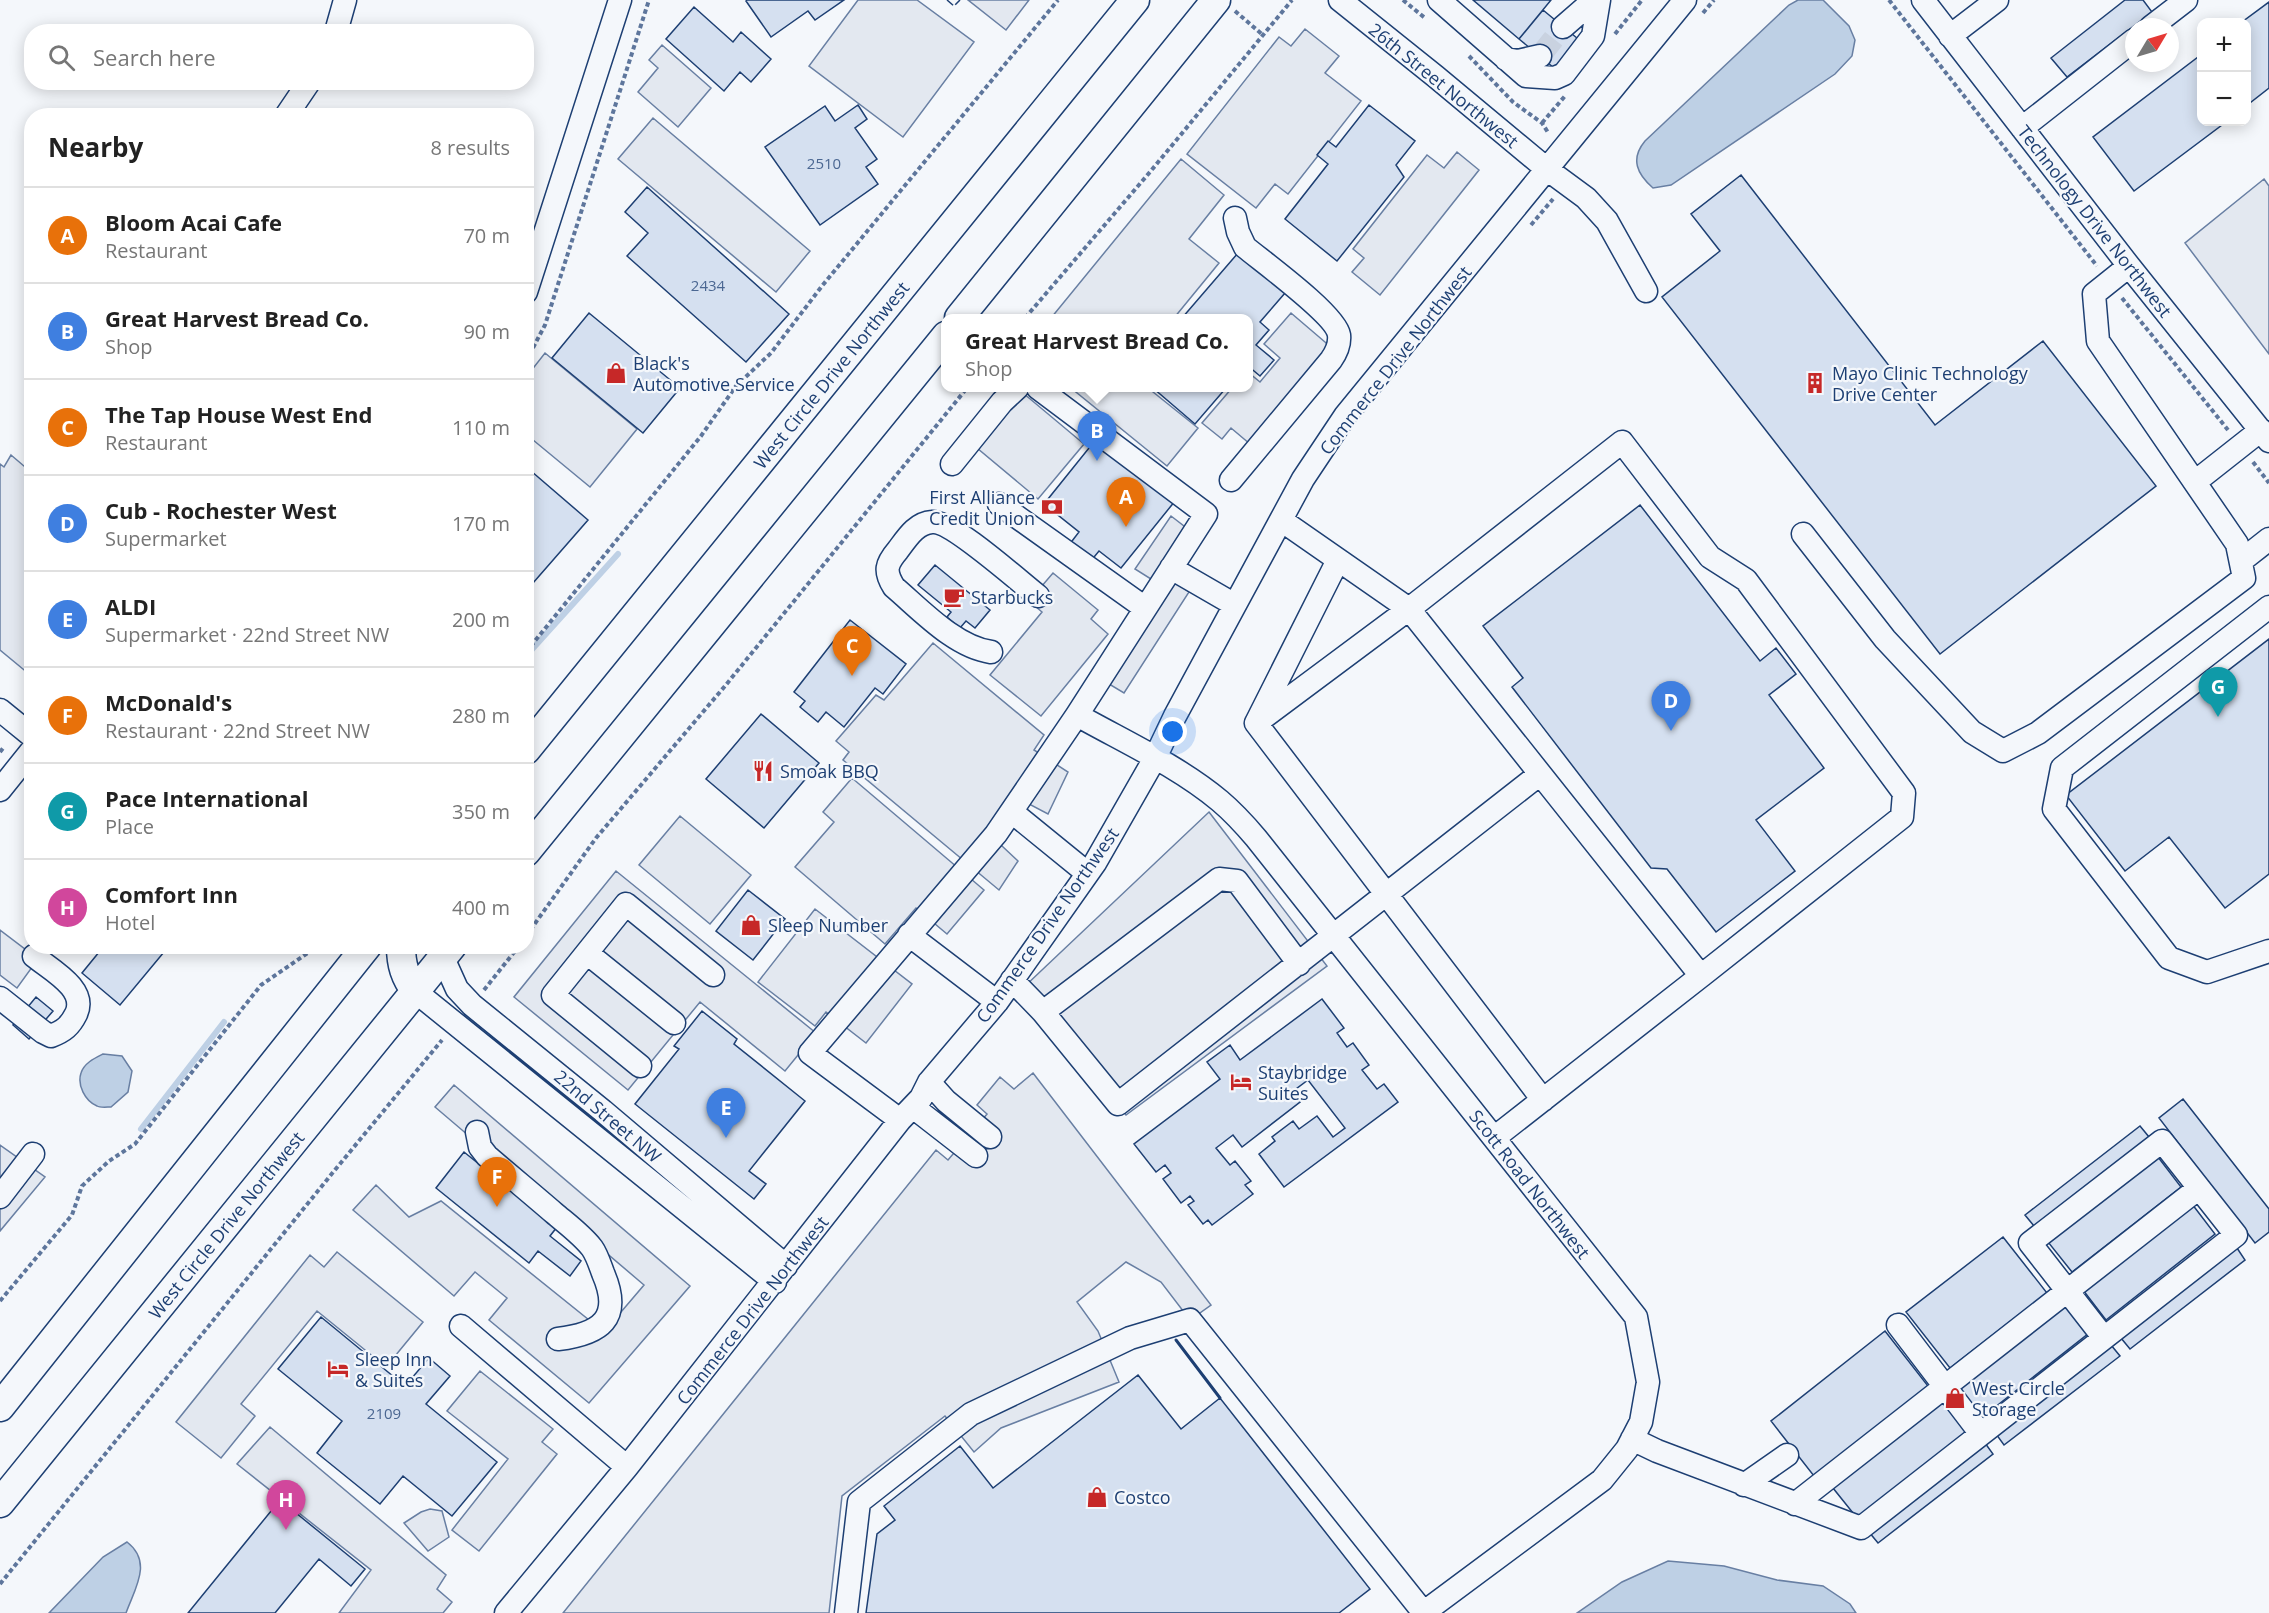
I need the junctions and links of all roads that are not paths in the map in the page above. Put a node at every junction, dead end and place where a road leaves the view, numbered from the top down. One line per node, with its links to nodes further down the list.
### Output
1 (345, 0): 14 (street)
2 (620, 0): 26 (street)
3 (1134, 0): 53 (main road, West Circle Drive Northwest)
4 (1340, 0): 23 (street, 26th Street Northwest)
5 (1439, 0): 19 (street)
6 (1594, 0): 15 (street)
7 (1599, 0): 19 (street)
8 (1685, 0): 23 (street, Commerce Drive Northwest)
9 (1923, 0): 16 (street, Technology Drive Northwest)
10 (1997, 0): 16 (street)
11 (2181, 2): 13 (street)
12 (1223, 4): 28 (main road)
13 (2162, 18)
14 (338, 24)
15 (1563, 27)
16 (1950, 36): 22 (street, Technology Drive Northwest)
17 (2125, 47): 22 (street)
18 (1540, 56): 19 (street)
19 (1506, 59)
20 (304, 90): 21 (street)
21 (291, 108)
22 (2022, 128): 25 (street, Technology Drive Northwest)
23 (1556, 177): 27 (street, 26th Street Northwest); 37 (street, Commerce Drive Northwest)
24 (1235, 218): 34 (street)
25 (2130, 266): 32 (street, Technology Drive Northwest); 35 (street)
26 (534, 267)
27 (1646, 291)
28 (962, 314)
29 (941, 341): 59 (main road)
30 (1012, 392): 33 (street)
31 (1045, 392): 42 (street)
32 (2265, 436): 35 (street)
33 (952, 464)
34 (1231, 480)
35 (2195, 482): 41 (street)
36 (999, 504): 46 (street)
37 (1281, 520): 40 (street); 44 (street, Commerce Drive Northwest)
38 (1803, 534): 41 (street)
39 (2269, 539): 41 (street)
40 (1338, 560): 47 (street); 51 (street)
41 (2241, 561)
42 (1171, 568): 44 (street); 46 (street)
43 (1038, 596): 48 (street)
44 (1235, 604): 54 (street, Commerce Drive Northwest)
45 (2269, 607): 64 (street)
46 (1145, 608): 50 (street)
47 (1409, 609): 51 (street); 56 (street); 73 (street)
48 (991, 652)
49 (0, 711): 52 (street)
50 (1077, 715): 54 (street, Scott Road Northwest); 58 (street)
51 (1256, 723): 61 (street)
52 (24, 730)
53 (534, 740)
54 (1155, 758): 60 (street, Commerce Drive Northwest); 63 (street, Scott Road Northwest)
55 (24, 760): 57 (street)
56 (1540, 774): 61 (street); 73 (street)
57 (0, 790)
58 (1012, 812): 60 (street); 62 (street)
59 (534, 842)
60 (1087, 873): 74 (street, Commerce Drive Northwest)
61 (1386, 894): 63 (street); 81 (street)
62 (909, 935): 77 (street); 82 (street)
63 (1334, 936): 71 (street); 84 (street, Scott Road Northwest)
64 (2269, 951)
65 (587, 953): 72 (street); 79 (street); 80 (street)
66 (360, 954): 95 (main road)
67 (401, 954): 75 (main road)
68 (445, 954): 75 (main road, West Circle Drive Northwest)
69 (448, 954): 88 (street, 22nd Street NW)
70 (34, 956): 76 (street)
71 (1299, 964): 78 (street); 78 (street)
72 (713, 975)
73 (1701, 976): 81 (street)
74 (1012, 980): 77 (street, Commerce Drive Northwest); 78 (street)
75 (416, 992): 88 (street, 22nd Street NW); 101 (main road, West Circle Drive Northwest)
76 (0, 998)
77 (997, 1002): 82 (street, Commerce Drive Northwest)
78 (1043, 1012)
79 (674, 1023)
80 (640, 1066)
81 (1543, 1100): 84 (street)
82 (916, 1102): 82 (street); 88 (street, Commerce Drive Northwest)
83 (477, 1132): 93 (street)
84 (1494, 1138): 97 (street, Scott Road Northwest)
85 (33, 1154): 87 (street)
86 (2199, 1188): 89 (street); 89 (street); 92 (street)
87 (0, 1197)
88 (780, 1274): 99 (street, Commerce Drive Northwest)
89 (2067, 1290): 92 (street); 94 (street)
90 (1898, 1325): 94 (street)
91 (461, 1326): 99 (street)
92 (2104, 1338): 96 (street)
93 (558, 1339)
94 (1944, 1386): 96 (street); 102 (street)
95 (0, 1407)
96 (1981, 1434): 102 (street)
97 (1632, 1439): 100 (street); 105 (street, Scott Road Northwest)
98 (1787, 1455): 100 (street)
99 (627, 1467): 103 (street, Commerce Drive Northwest)
100 (1744, 1485): 102 (street)
101 (0, 1503)
102 (1795, 1504)
103 (506, 1613)
104 (846, 1613): 105 (street)
105 (1423, 1613)

